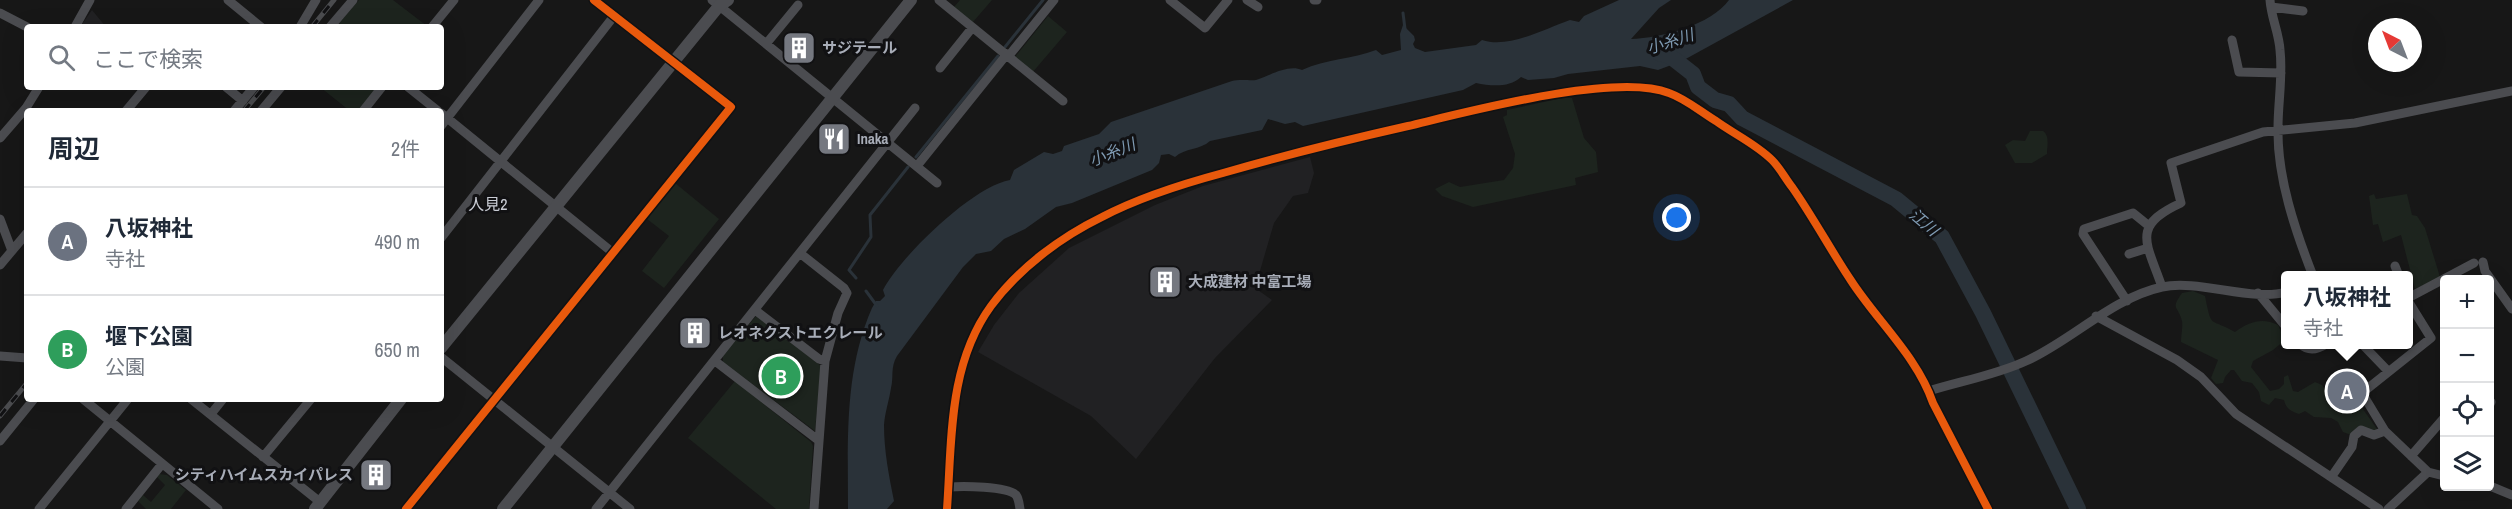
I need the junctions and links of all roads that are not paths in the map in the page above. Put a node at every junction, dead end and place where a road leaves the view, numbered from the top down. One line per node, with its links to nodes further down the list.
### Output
1 (90, 0): 21 (street)
2 (228, 0): 22 (street)
3 (316, 0): 23 (street)
4 (353, 0): 24 (street)
5 (454, 0): 25 (street)
6 (539, 0): 52 (street)
7 (594, 0): 20 (street)
8 (911, 0): 42 (street)
9 (939, 0): 27 (street)
10 (1054, 0): 30 (street)
11 (1170, 0): 12 (street)
12 (1228, 0)
13 (1247, 0): 17 (street)
14 (720, 2): 29 (street); 31 (street)
15 (2271, 4): 18 (street); 33 (street)
16 (798, 5): 29 (street)
17 (1258, 7)
18 (2303, 11)
19 (0, 13): 26 (street)
20 (614, 16): 31 (street); 58 (street)
21 (77, 24)
22 (257, 24)
23 (302, 24)
24 (333, 24)
25 (434, 24)
26 (24, 25)
27 (972, 28): 30 (street); 32 (street)
28 (2232, 40): 33 (street)
29 (766, 44): 42 (street)
30 (1006, 54): 44 (street); 59 (street)
31 (673, 61): 61 (street); 68 (street)
32 (940, 68)
33 (2281, 73): 55 (street)
34 (38, 90): 45 (street)
35 (144, 90): 46 (street)
36 (230, 90): 43 (street)
37 (252, 90): 43 (street)
38 (278, 90): 48 (street)
39 (380, 90): 49 (street)
40 (412, 90): 50 (street)
41 (2512, 91): 55 (street)
42 (833, 98): 57 (street); 108 (street)
43 (243, 101): 47 (street)
44 (1063, 101)
45 (29, 108)
46 (128, 108)
47 (237, 108)
48 (264, 108)
49 (365, 108)
50 (434, 108)
51 (915, 108): 57 (street)
52 (444, 112)
53 (24, 114): 56 (street)
54 (444, 116): 58 (street)
55 (2278, 129): 63 (street); 73 (street)
56 (0, 138)
57 (888, 142): 59 (street); 69 (street)
58 (501, 161): 61 (street); 64 (street)
59 (917, 166): 60 (street)
60 (937, 183)
61 (556, 205): 68 (street); 85 (street)
62 (0, 219): 67 (street)
63 (2150, 226): 66 (street); 79 (street)
64 (444, 233)
65 (24, 237): 67 (street)
66 (2148, 248): 70 (street); 75 (street)
67 (12, 251): 71 (street)
68 (612, 252): 94 (street)
69 (801, 254): 82 (street); 91 (street)
70 (2129, 254)
71 (0, 265)
72 (2395, 266): 74 (street)
73 (2311, 271)
74 (2397, 271)
75 (2162, 287): 77 (street); 79 (street)
76 (2281, 292): 77 (street)
77 (2258, 293): 84 (street)
78 (2413, 296): 81 (street)
79 (2127, 301): 83 (street)
80 (2413, 305): 92 (street)
81 (2512, 309)
82 (755, 310): 90 (street); 91 (street)
83 (2096, 316): 93 (street); 114 (street)
84 (2281, 321)
85 (444, 344)
86 (2365, 349): 92 (street)
87 (0, 356): 88 (street)
88 (24, 358)
89 (444, 359): 94 (street)
90 (715, 361): 106 (street); 117 (street)
91 (825, 361): 106 (street)
92 (2388, 370): 105 (street)
93 (1929, 391): 115 (street); 130 (street)
94 (495, 400): 108 (street); 123 (street)
95 (32, 402): 107 (street)
96 (87, 402): 103 (street)
97 (125, 402): 103 (street)
98 (195, 402): 102 (street)
99 (221, 402): 102 (street)
100 (309, 402): 110 (street)
101 (399, 402): 119 (street)
102 (211, 414): 110 (street)
103 (110, 420): 111 (street); 121 (street)
104 (2440, 424): 109 (street)
105 (2385, 431): 109 (street); 114 (street)
106 (818, 440): 127 (street)
107 (0, 441)
108 (553, 446): 117 (street); 124 (street)
109 (2411, 456): 112 (street)
110 (263, 457): 119 (street)
111 (162, 464): 120 (street); 122 (street)
112 (2428, 472): 113 (street); 132 (street)
113 (2440, 475)
114 (2332, 476): 131 (street)
115 (949, 487): 128 (street); 129 (street)
116 (2494, 488): 118 (street)
117 (610, 493): 125 (street); 126 (street)
118 (2512, 495)
119 (317, 505)
120 (215, 508)
121 (39, 509)
122 (126, 509)
123 (406, 509)
124 (503, 509)
125 (596, 509)
126 (630, 509)
127 (814, 509)
128 (947, 509)
129 (1020, 509)
130 (1988, 509)
131 (2379, 509)
132 (2388, 509)

